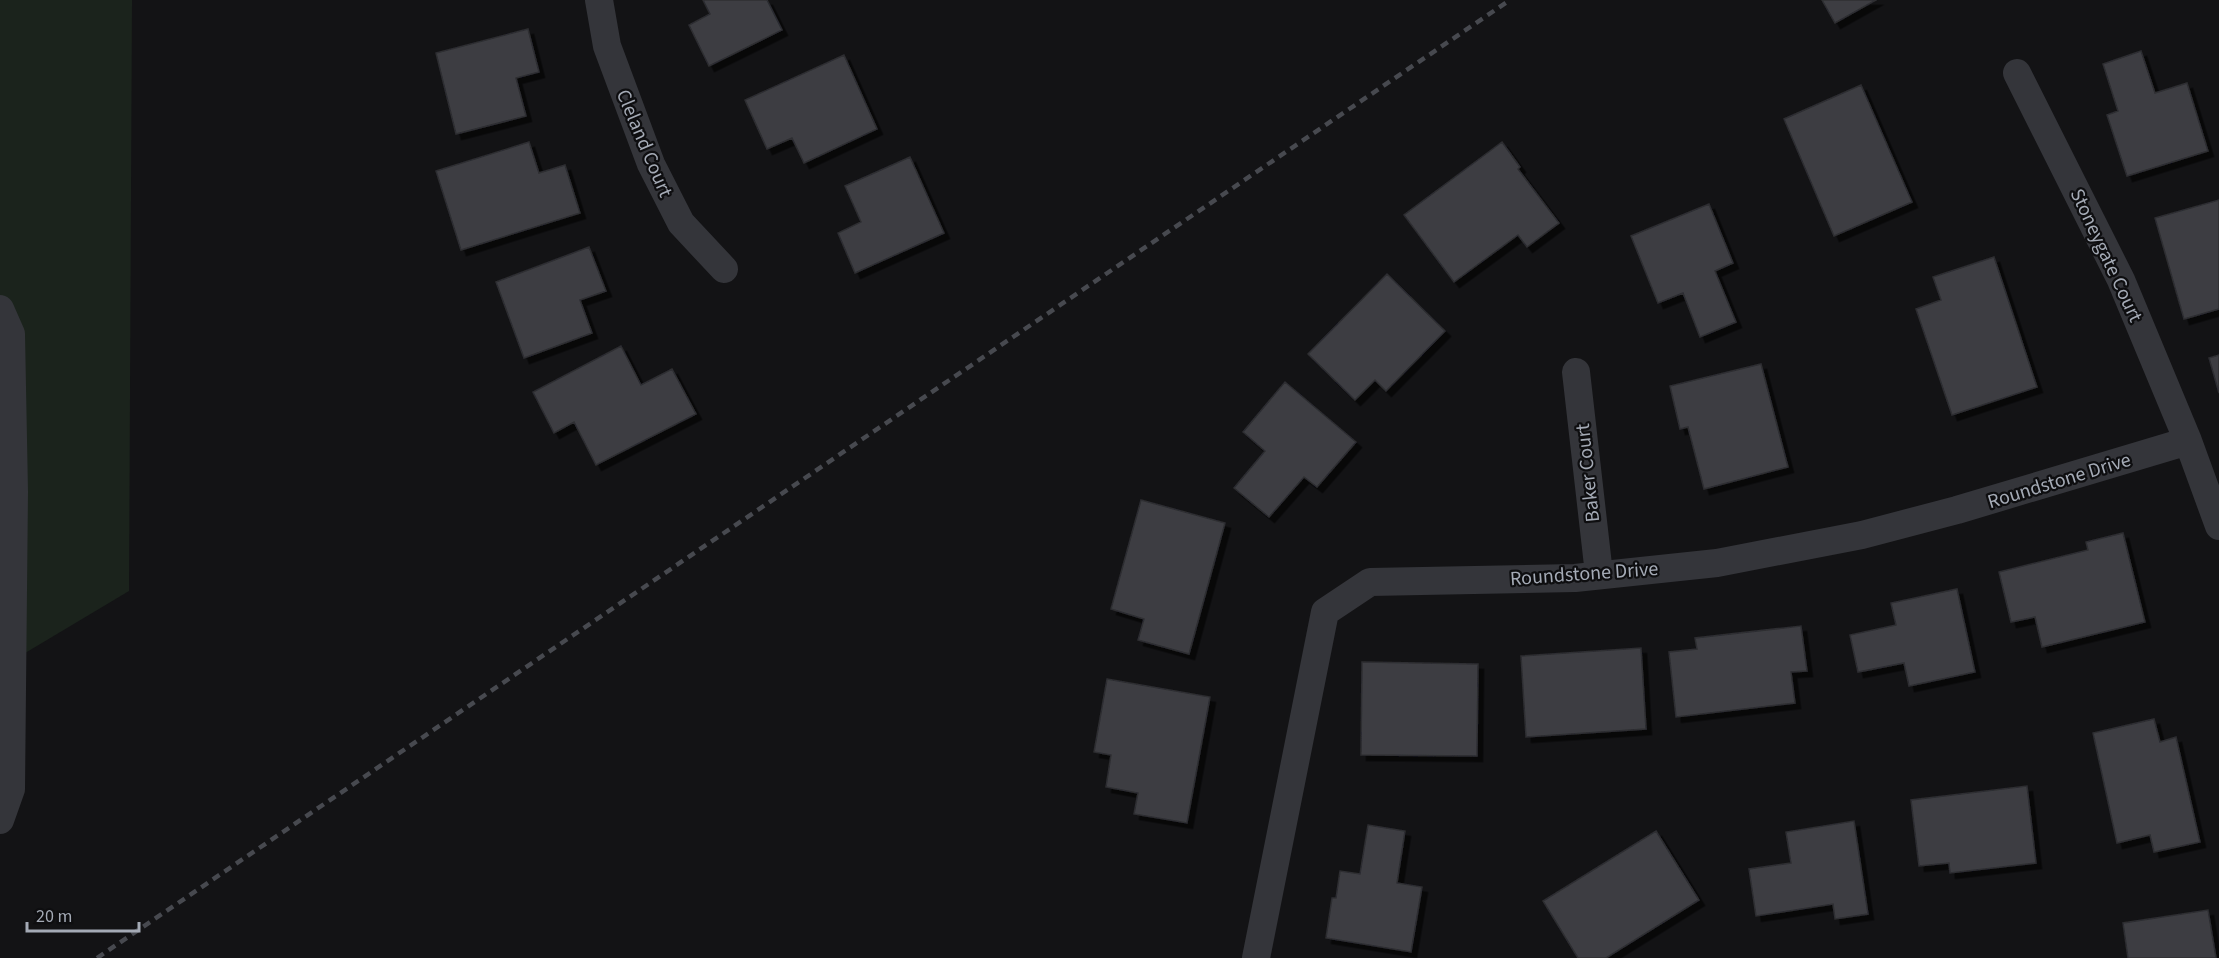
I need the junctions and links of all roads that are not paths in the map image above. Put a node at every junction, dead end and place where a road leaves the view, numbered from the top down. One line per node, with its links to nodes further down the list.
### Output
1 (598, 0): 3 (street, Cleland Court)
2 (2017, 73): 6 (street, Stoneygate Court)
3 (724, 269)
4 (0, 309): 9 (street)
5 (1576, 372): 8 (street, Baker Court)
6 (2188, 441): 7 (street, Stoneygate Court); 8 (street, Roundstone Drive)
7 (2219, 526)
8 (1599, 574): 10 (street, Roundstone Drive)
9 (0, 820)
10 (1256, 958)

